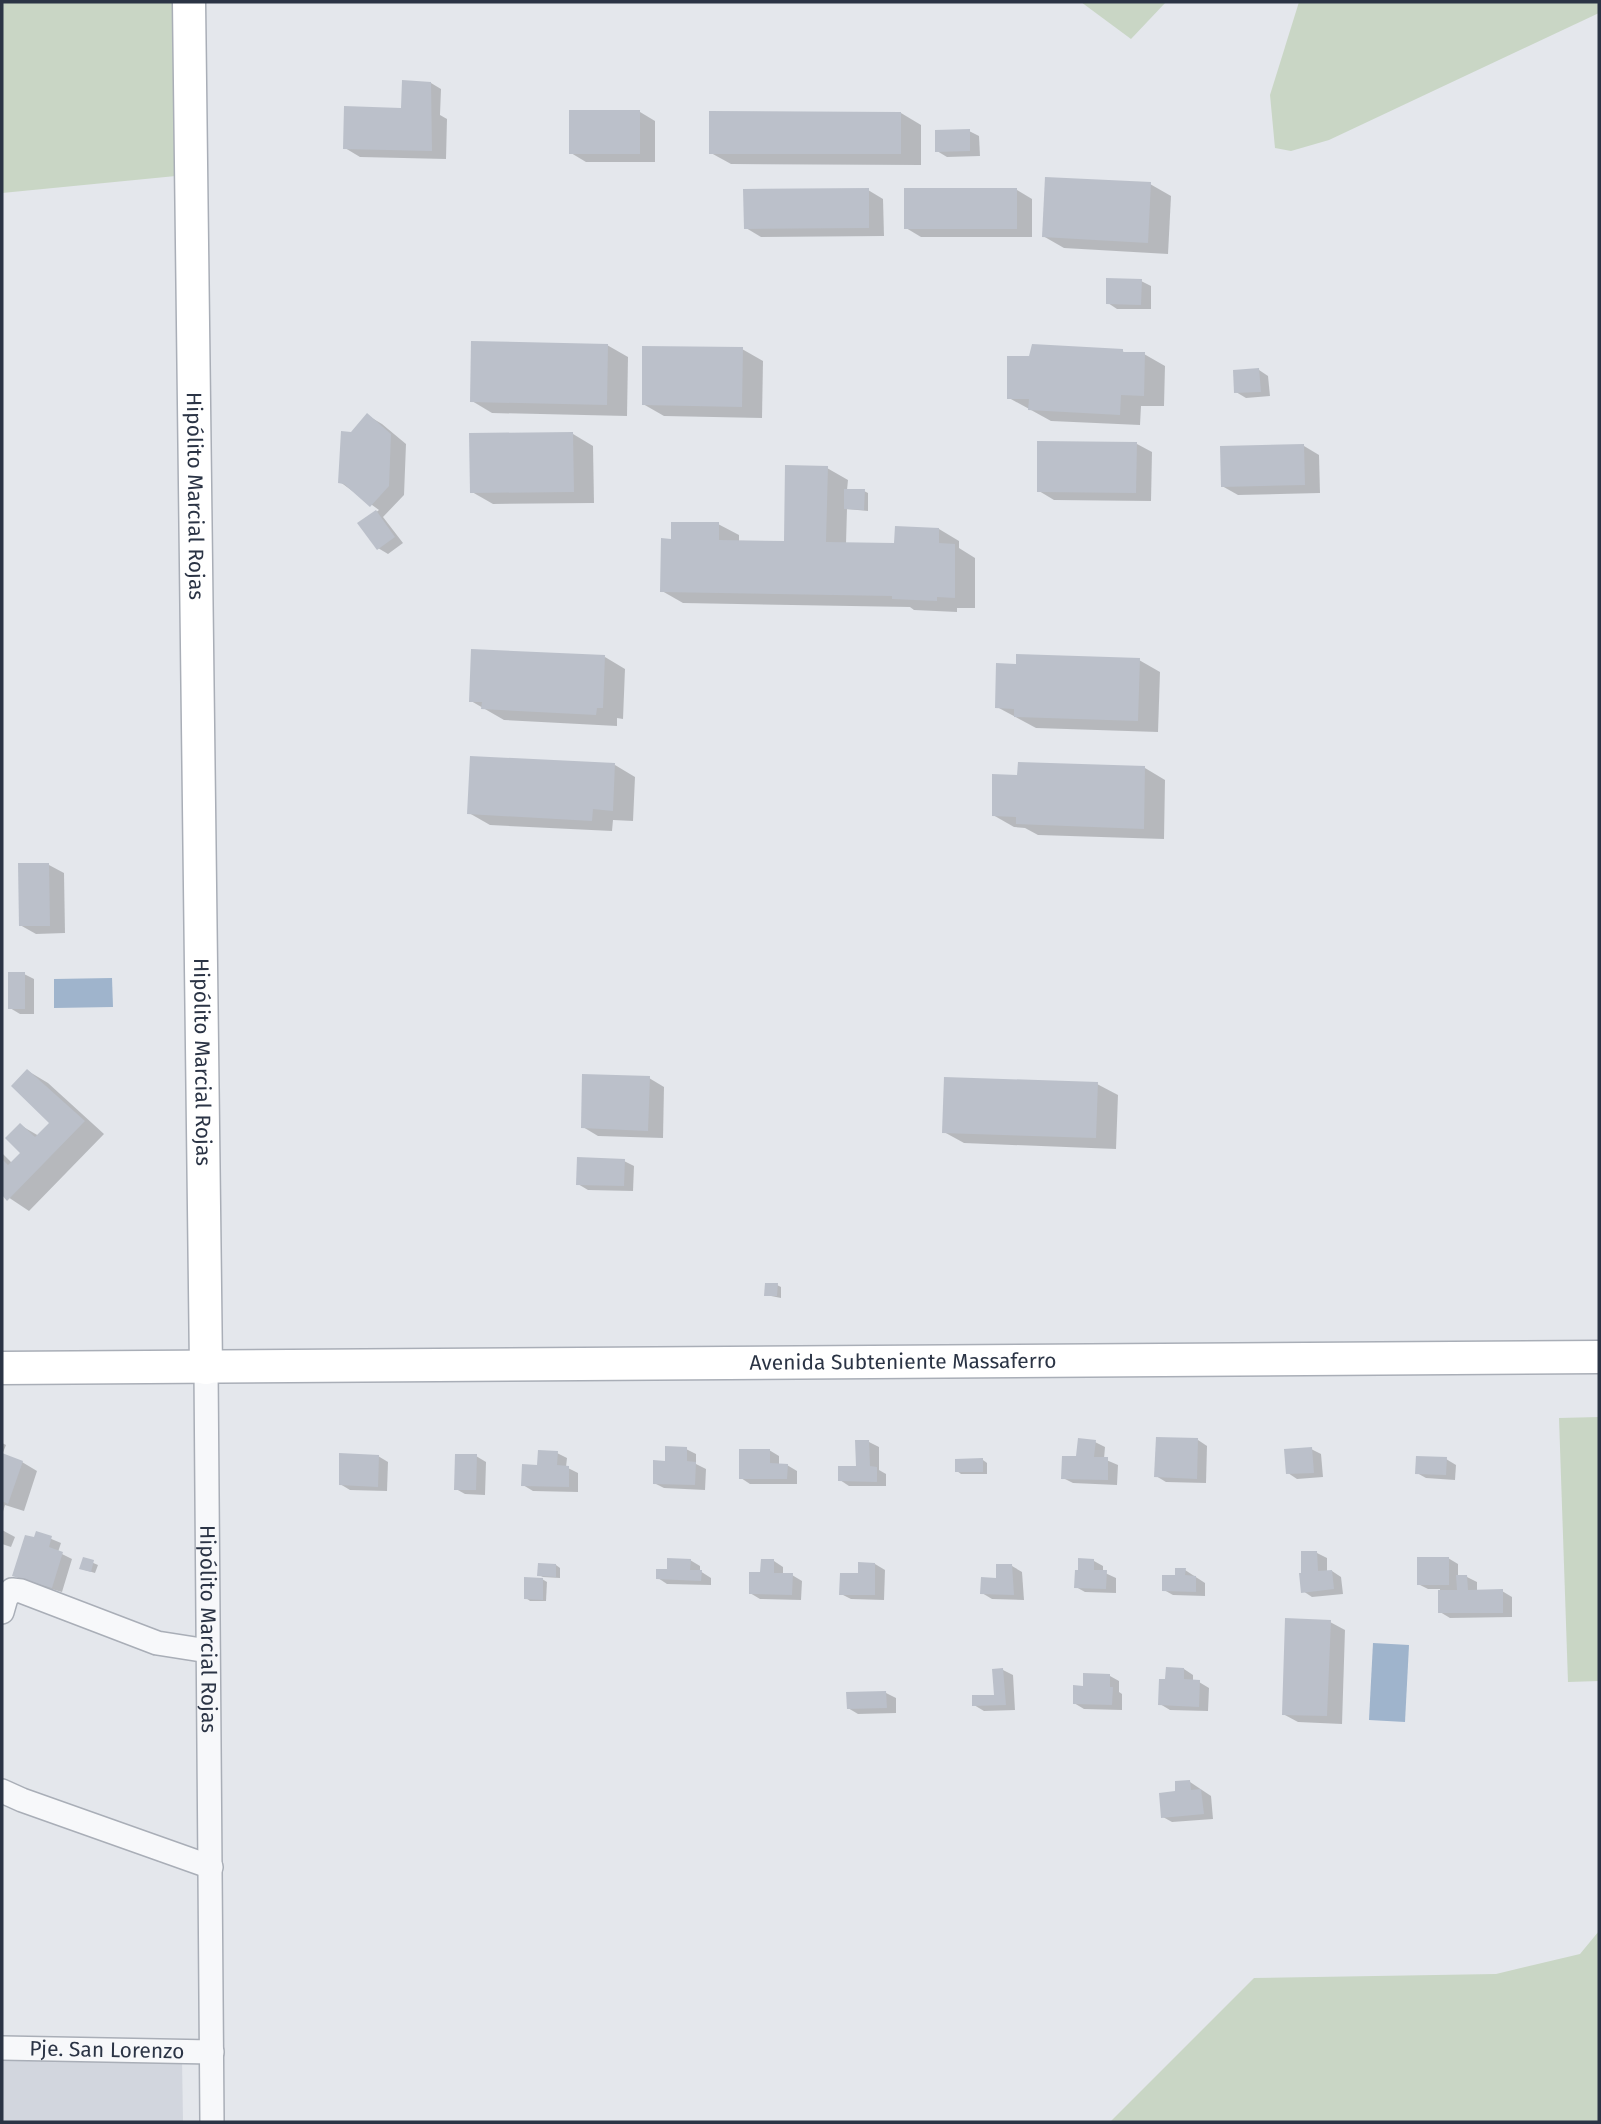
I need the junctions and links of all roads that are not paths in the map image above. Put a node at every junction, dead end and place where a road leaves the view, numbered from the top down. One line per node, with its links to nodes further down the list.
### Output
1 (189, 2): 4 (main road, Hipólito Marcial Rojas)
2 (1599, 1357): 4 (main road, Avenida Subteniente Massaferro)
3 (2, 1368): 4 (main road, Avenida Subteniente Massaferro)
4 (206, 1368): 6 (street, Hipólito Marcial Rojas)
5 (2, 1612): 6 (street)
6 (208, 1651): 8 (street, Hipólito Marcial Rojas)
7 (2, 1791): 8 (street)
8 (211, 1867): 10 (street, Hipólito Marcial Rojas)
9 (2, 2048): 10 (street, Pje. San Lorenzo)
10 (212, 2052): 11 (street, Hipólito Marcial Rojas)
11 (212, 2122)

